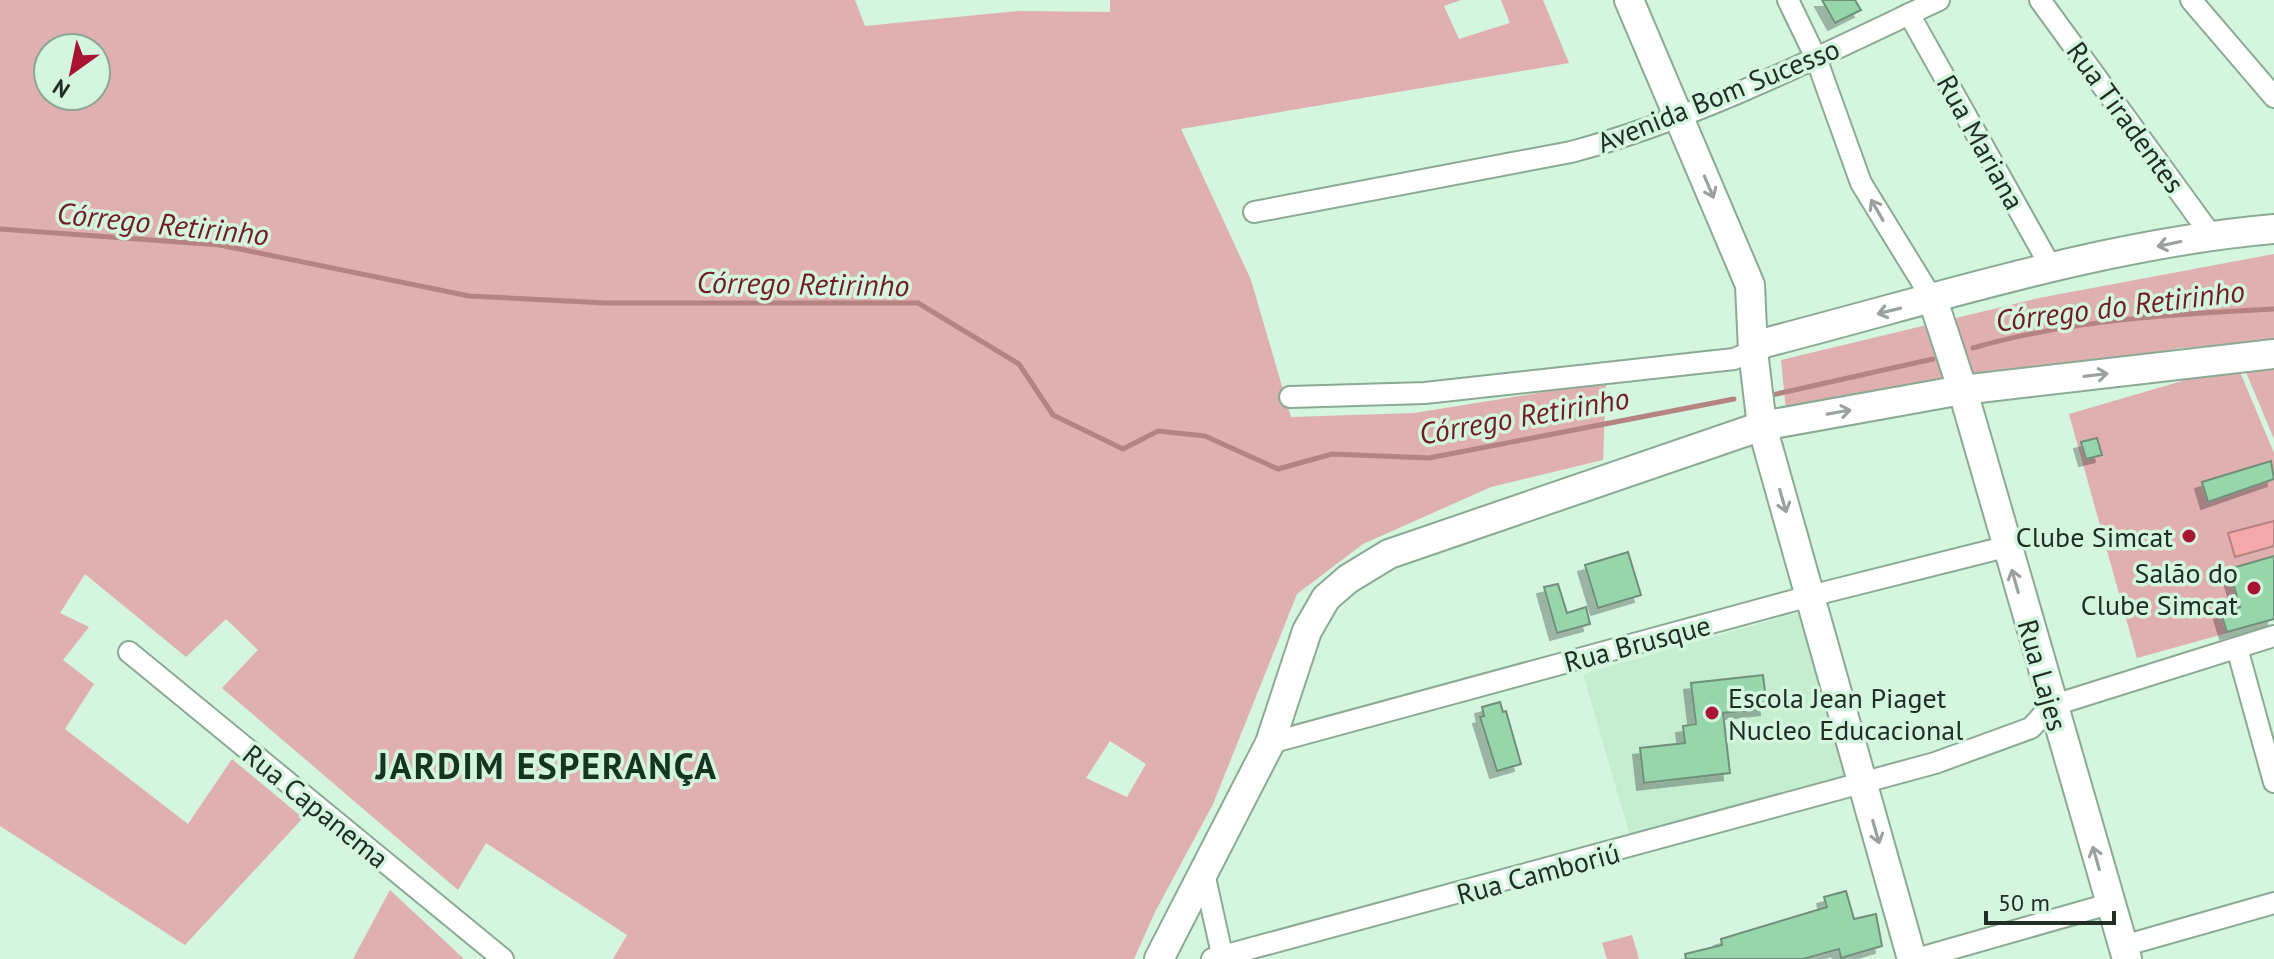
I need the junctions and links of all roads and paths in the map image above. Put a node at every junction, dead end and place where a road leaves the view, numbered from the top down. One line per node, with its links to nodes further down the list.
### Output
1 (1629, 0): 9 (street)
2 (1788, 0): 7 (street)
3 (1939, 0): 6 (street, Avenida Bom Sucesso)
4 (2040, 0): 12 (street, Rua Tiradentes)
5 (2191, 0): 8 (street)
6 (1909, 14): 7 (street, Avenida Bom Sucesso); 13 (street, Rua Mariana)
7 (1816, 58): 9 (street, Avenida Bom Sucesso); 14 (street, one-way to 7)
8 (2274, 97)
9 (1678, 115): 10 (street, Avenida Bom Sucesso); 15 (street, one-way to 15)
10 (1254, 212)
11 (2274, 229): 12 (street)
12 (2211, 235): 13 (street, one-way to 13)
13 (2052, 269): 14 (street)
14 (1933, 300): 15 (street, one-way to 15); 17 (street, Rua Lajes)
15 (1753, 351): 18 (street); 19 (street)
16 (2274, 354): 17 (street, one-way to 16)
17 (1962, 390): 19 (street, one-way to 17); 20 (street, Rua Lajes)
18 (1290, 397)
19 (1762, 426): 21 (street, one-way to 21); 26 (street)
20 (2005, 547): 21 (street, Rua Brusque); 25 (street, Rua Lajes, one-way to 20)
21 (1810, 596): 26 (street, Rua Brusque); 28 (street)
22 (2274, 636): 23 (street)
23 (2237, 648): 25 (street); 27 (street)
24 (129, 652): 33 (street, Rua Capanema)
25 (2051, 706): 28 (street, Rua Camboriú); 31 (street, Rua Lajes, one-way to 25)
26 (1270, 743): 29 (street)
27 (2274, 782)
28 (1863, 784): 35 (street, Rua Camboriú); 36 (street, one-way to 36)
29 (1204, 873): 34 (street); 35 (street)
30 (2274, 903): 32 (street)
31 (2109, 904): 32 (street, Rua Lajes); 36 (street)
32 (2125, 952)
33 (503, 959)
34 (1159, 959)
35 (1219, 959)
36 (1914, 959)

